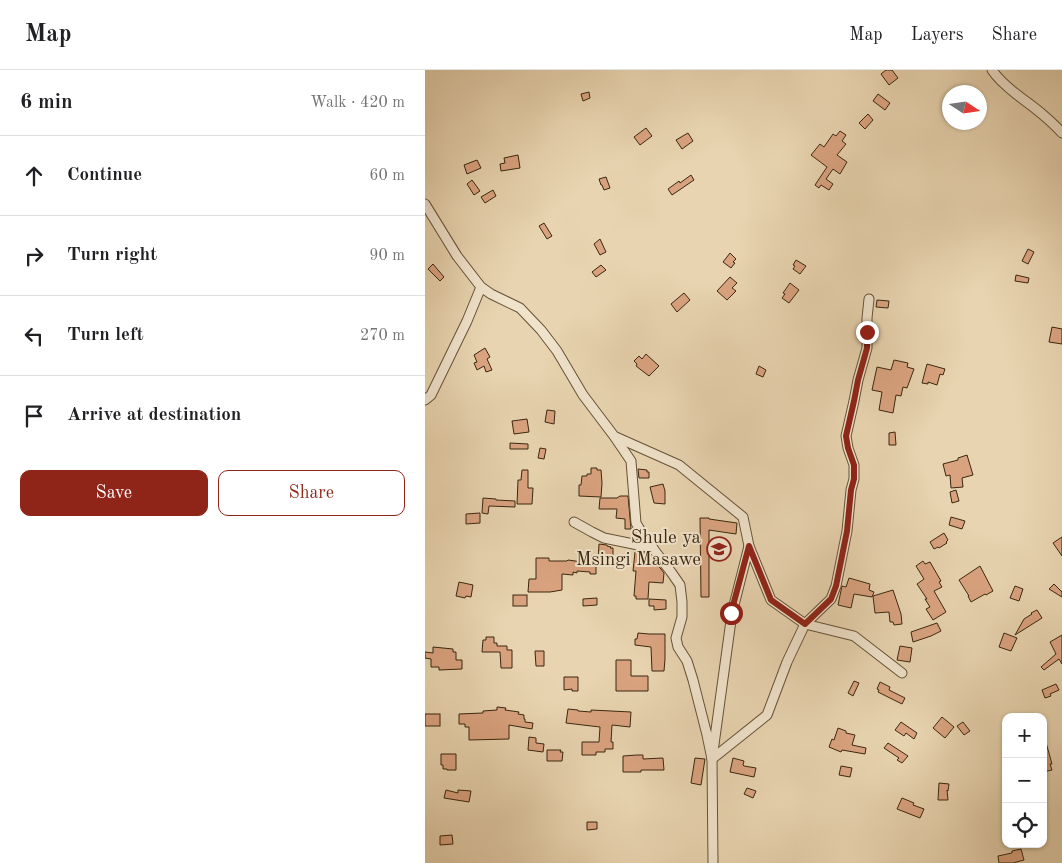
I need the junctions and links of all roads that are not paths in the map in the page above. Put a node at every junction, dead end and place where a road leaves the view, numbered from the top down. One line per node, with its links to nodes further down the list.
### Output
1 (992, 70): 2 (street)
2 (1062, 133)
3 (425, 204): 4 (street)
4 (481, 287): 6 (street); 7 (street)
5 (869, 299): 11 (street)
6 (425, 400)
7 (614, 436): 9 (street); 10 (street)
8 (574, 522): 10 (street)
9 (749, 546): 11 (street); 13 (street)
10 (653, 548): 13 (street)
11 (805, 624): 12 (street); 13 (street)
12 (901, 673)
13 (712, 759): 14 (street)
14 (713, 863)

